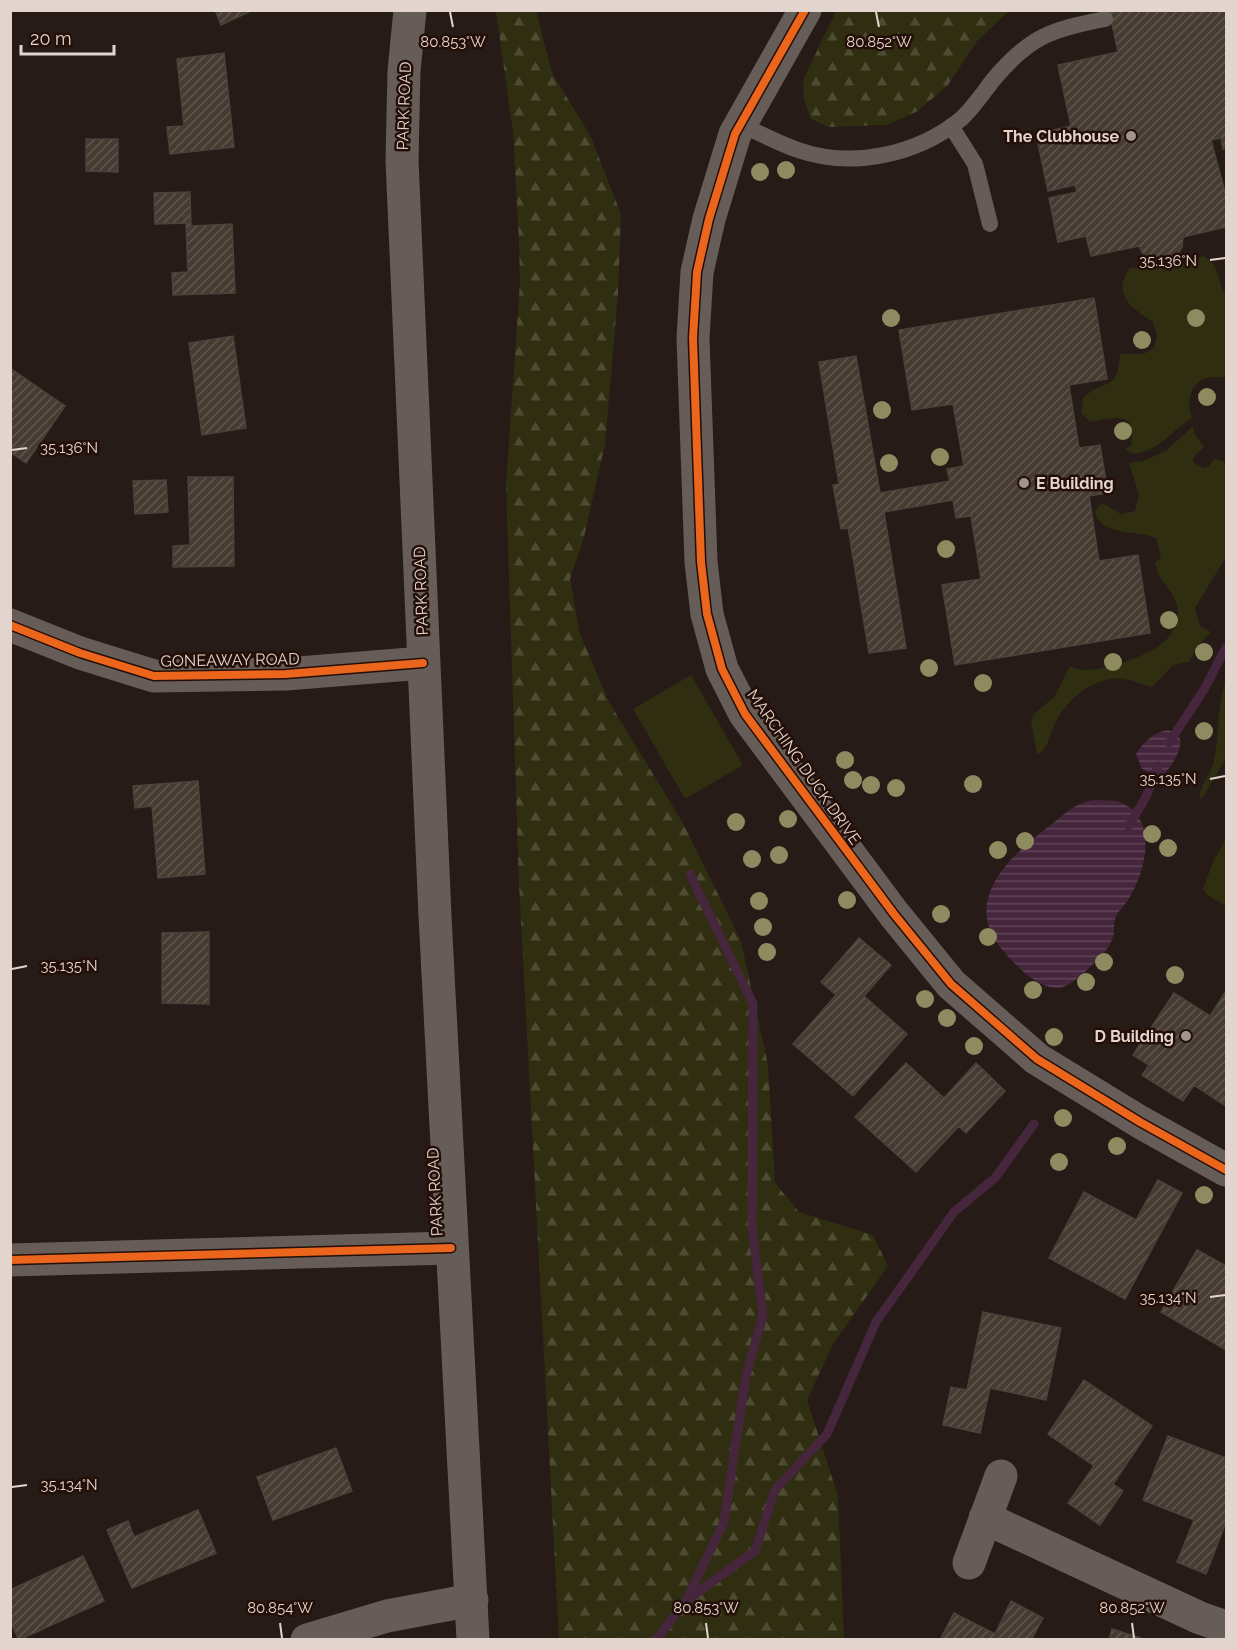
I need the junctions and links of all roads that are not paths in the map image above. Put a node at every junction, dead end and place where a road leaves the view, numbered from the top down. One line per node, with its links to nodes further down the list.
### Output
1 (410, 10): 8 (street, PARK ROAD)
2 (805, 10): 4 (street, MARCHING DUCK DRIVE)
3 (1105, 19): 5 (lane)
4 (740, 124): 5 (lane); 9 (street, MARCHING DUCK DRIVE)
5 (951, 126): 6 (lane)
6 (990, 224)
7 (10, 625): 8 (street, GONEAWAY ROAD)
8 (423, 663): 10 (street, PARK ROAD)
9 (1227, 1170)
10 (451, 1248): 11 (street); 15 (street, PARK ROAD)
11 (10, 1260)
12 (1001, 1476): 13 (street)
13 (985, 1518): 14 (street); 16 (street)
14 (969, 1563)
15 (472, 1600): 17 (street); 18 (street, PARK ROAD)
16 (1227, 1627)
17 (307, 1640)
18 (473, 1640)

